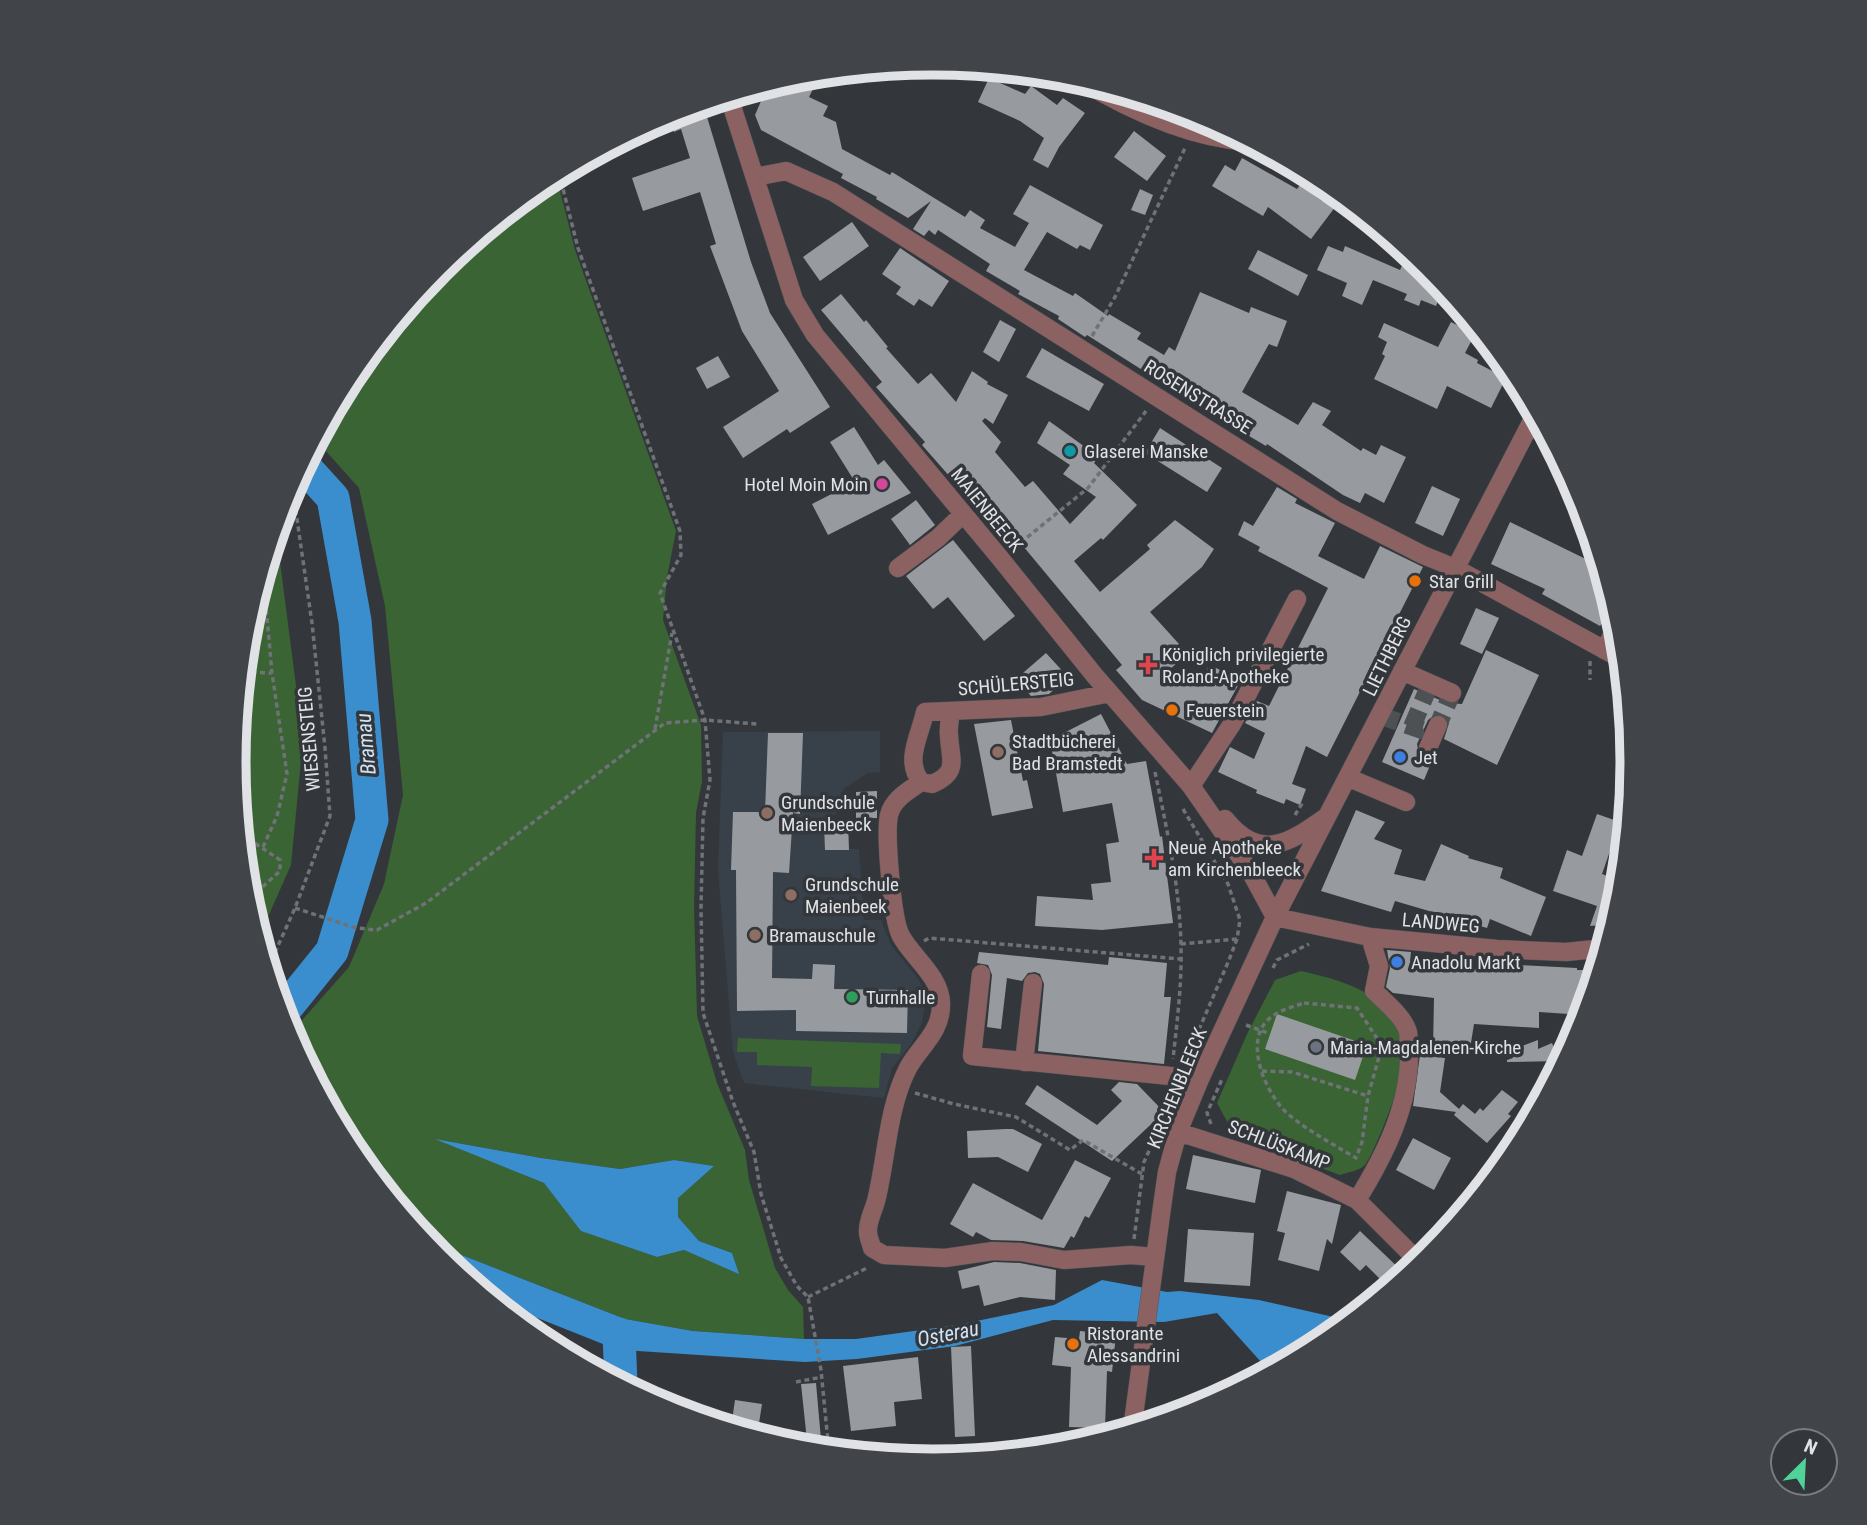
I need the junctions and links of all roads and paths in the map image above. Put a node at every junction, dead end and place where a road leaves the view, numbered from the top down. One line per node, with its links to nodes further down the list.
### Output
1 (1117, 101): 3 (street)
2 (732, 106): 5 (street, MAIENBEECK)
3 (1193, 132): 4 (street); 7 (path)
4 (1213, 136)
5 (755, 177): 7 (street, ROSENSTRASSE); 11 (street, MAIENBEECK)
6 (562, 185): 17 (path)
7 (1083, 350): 8 (street, ROSENSTRASSE)
8 (1158, 396): 12 (path); 14 (street, ROSENSTRASSE)
9 (1531, 423): 14 (street, LIETHBERG)
10 (295, 511): 44 (path, WIESENSTEIG)
11 (964, 514): 12 (street, MAIENBEECK); 13 (street)
12 (1000, 558): 25 (street, MAIENBEECK)
13 (898, 568)
14 (1455, 568): 19 (street, ROSENSTRASSE); 21 (street, LIETHBERG)
15 (1297, 599): 35 (street)
16 (266, 602): 23 (path)
17 (673, 631): 27 (path); 30 (path)
18 (1610, 640): 19 (street)
19 (1604, 650): 20 (street, ROSENSTRASSE)
20 (1612, 654)
21 (1402, 671): 24 (street); 32 (street, LIETHBERG)
22 (252, 672): 23 (path)
23 (272, 673): 42 (path)
24 (1452, 693)
25 (1110, 694): 26 (street, SCHÜLERSTEIG); 35 (street, MAIENBEECK)
26 (951, 712): 33 (street); 33 (street, SCHÜLERSTEIG)
27 (705, 720): 28 (path); 30 (path); 76 (path)
28 (757, 724)
29 (1438, 725): 31 (street)
30 (655, 731): 44 (path)
31 (1428, 748)
32 (1349, 778): 38 (street); 39 (street, LIETHBERG)
33 (921, 782): 47 (street)
34 (1166, 783): 49 (path)
35 (1191, 786): 39 (street); 45 (street, MAIENBEECK)
36 (1178, 802): 48 (path)
37 (1303, 802): 40 (path)
38 (1406, 802)
39 (1329, 816): 45 (street, LIETHBERG)
40 (1291, 822)
41 (251, 840): 42 (path)
42 (263, 847): 43 (path)
43 (258, 891)
44 (295, 908): 52 (path, WIESENSTEIG)
45 (1275, 917): 46 (street, LANDWEG); 64 (street, KIRCHENBLEECK)
46 (1370, 937): 51 (street, LANDWEG); 71 (street)
47 (903, 938): 53 (path); 65 (street)
48 (1237, 939): 49 (path); 63 (path)
49 (1181, 944): 53 (path)
50 (1321, 944): 55 (path)
51 (1594, 949)
52 (274, 954)
53 (1181, 959): 63 (path)
54 (981, 974): 60 (street)
55 (1269, 977)
56 (1032, 983): 60 (street)
57 (1261, 1031): 58 (path); 59 (path); 62 (path); 66 (path)
58 (1270, 1034)
59 (1241, 1036)
60 (1024, 1062): 63 (street)
61 (1226, 1070): 68 (path)
62 (1261, 1071): 66 (path); 66 (path)
63 (1174, 1077): 63 (path); 64 (street)
64 (1200, 1079): 69 (street, KIRCHENBLEECK)
65 (900, 1088): 70 (path); 72 (street)
66 (1367, 1096)
67 (1161, 1126): 70 (path)
68 (1214, 1130)
69 (1178, 1132): 71 (street, SCHLÜSKAMP); 75 (street, KIRCHENBLEECK)
70 (1143, 1174): 73 (path)
71 (1357, 1200): 74 (street, SCHLÜSKAMP)
72 (884, 1255): 73 (street); 76 (path)
73 (1131, 1255): 75 (street)
74 (1411, 1255)
75 (1154, 1256): 79 (street, KIRCHENBLEECK)
76 (808, 1297): 77 (path)
77 (822, 1377): 78 (path); 80 (path)
78 (796, 1382)
79 (1133, 1419)
80 (828, 1442)

